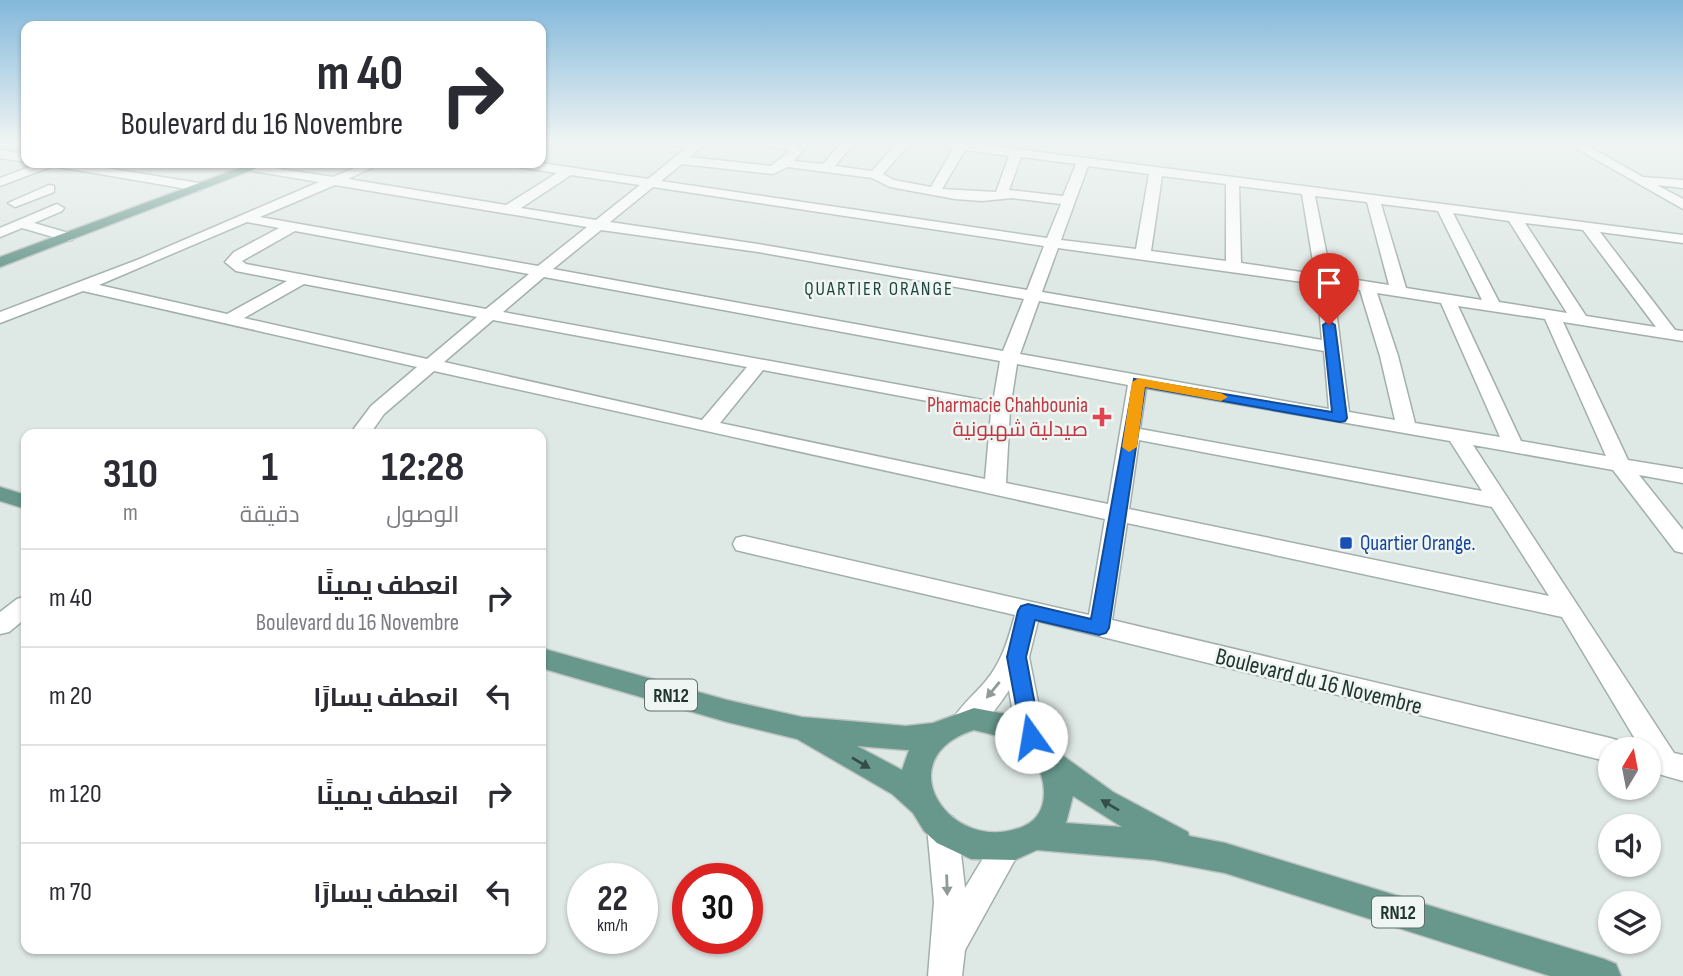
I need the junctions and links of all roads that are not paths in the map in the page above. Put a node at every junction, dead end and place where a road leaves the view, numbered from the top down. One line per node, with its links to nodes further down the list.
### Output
1 (49, 189): 22 (street)
2 (195, 189): 35 (main road)
3 (311, 189): 29 (street)
4 (386, 189): 27 (street)
5 (541, 189): 27 (street)
6 (646, 189): 31 (street)
7 (683, 189): 37 (street)
8 (917, 189): 17 (street)
9 (936, 189): 17 (street)
10 (1003, 189): 18 (street)
11 (1073, 189): 21 (street)
12 (1153, 189): 38 (street)
13 (1232, 189): 41 (street)
14 (1289, 189): 16 (street)
15 (1654, 189): 23 (street)
16 (1308, 191): 20 (street); 44 (street)
17 (934, 192): 18 (street)
18 (1001, 195): 21 (street)
19 (0, 199): 22 (street)
20 (1373, 199): 25 (street); 47 (street)
21 (1069, 201): 37 (street)
22 (15, 203): 26 (street)
23 (1683, 205)
24 (57, 208): 30 (street)
25 (1443, 208): 28 (street); 50 (street)
26 (0, 209)
27 (508, 210): 31 (street)
28 (1514, 217): 33 (street); 55 (street)
29 (245, 218): 32 (street); 45 (street)
30 (22, 224): 34 (street); 35 (street)
31 (599, 225): 42 (street); 48 (street)
32 (293, 226): 42 (street); 43 (street)
33 (1588, 227): 36 (street); 56 (street)
34 (0, 233)
35 (67, 237): 40 (main road)
36 (1676, 238): 39 (street)
37 (1051, 243): 38 (street); 48 (street)
38 (1143, 253): 41 (street)
39 (1683, 254)
40 (0, 262)
41 (1234, 266): 44 (street)
42 (540, 272): 52 (street); 58 (street)
43 (300, 280): 52 (street); 54 (street)
44 (1324, 280): 46 (street); 57 (street)
45 (81, 286): 53 (street); 54 (street)
46 (1367, 287): 47 (street); 65 (street)
47 (1399, 292): 49 (street)
48 (1032, 296): 57 (street); 58 (street)
49 (1447, 299): 50 (street); 69 (street)
50 (1493, 306): 51 (street)
51 (1551, 315): 55 (street); 70 (street)
52 (487, 316): 59 (street); 60 (street)
53 (0, 318)
54 (228, 320): 59 (street)
55 (1580, 320): 56 (street)
56 (1676, 335)
57 (1332, 347): 63 (street)
58 (1009, 359): 61 (street); 62 (street)
59 (431, 364): 64 (street); 66 (street)
60 (759, 364): 62 (street); 64 (street)
61 (1139, 382): 63 (street); 67 (street)
62 (1001, 409): 72 (street)
63 (1340, 418): 65 (street)
64 (707, 426): 72 (street)
65 (1406, 427): 68 (street)
66 (362, 429)
67 (1131, 433): 75 (street); 76 (street)
68 (1457, 436): 69 (street); 75 (street)
69 (1513, 445): 70 (street)
70 (1620, 465): 71 (street); 78 (street)
71 (1683, 476)
72 (995, 486): 76 (street)
73 (0, 494): 74 (main road)
74 (21, 500)
75 (1500, 501): 80 (street)
76 (1118, 513): 80 (street); 83 (street)
77 (744, 544): 81 (street, Boulevard du 16 Novembre)
78 (1683, 545)
79 (21, 609): 82 (street)
80 (1570, 610): 91 (street)
81 (1028, 611): 83 (street, Boulevard du 16 Novembre); 84 (street)
82 (0, 625)
83 (1099, 628): 90 (street, Boulevard du 16 Novembre)
84 (1016, 657): 86 (street, one-way to 86); 89 (street)
85 (546, 659): 87 (main road, RN12)
86 (967, 721): 88 (main road, RN12); 89 (main road, RN12)
87 (802, 729): 88 (main road, RN12); 93 (main road, RN12, one-way to 93)
88 (934, 735): 93 (main road)
89 (1031, 737): 92 (main road, RN12)
90 (1598, 747)
91 (1665, 763)
92 (1054, 765): 94 (main road, RN12); 96 (main road, RN12, one-way to 92)
93 (933, 816): 95 (main road, RN12); 97 (street, one-way to 97)
94 (1037, 836): 95 (main road, RN12); 96 (main road, RN12)
95 (1007, 847): 97 (street)
96 (1191, 849): 99 (main road, RN12)
97 (950, 943): 98 (street)
98 (945, 976)
99 (1604, 976)

